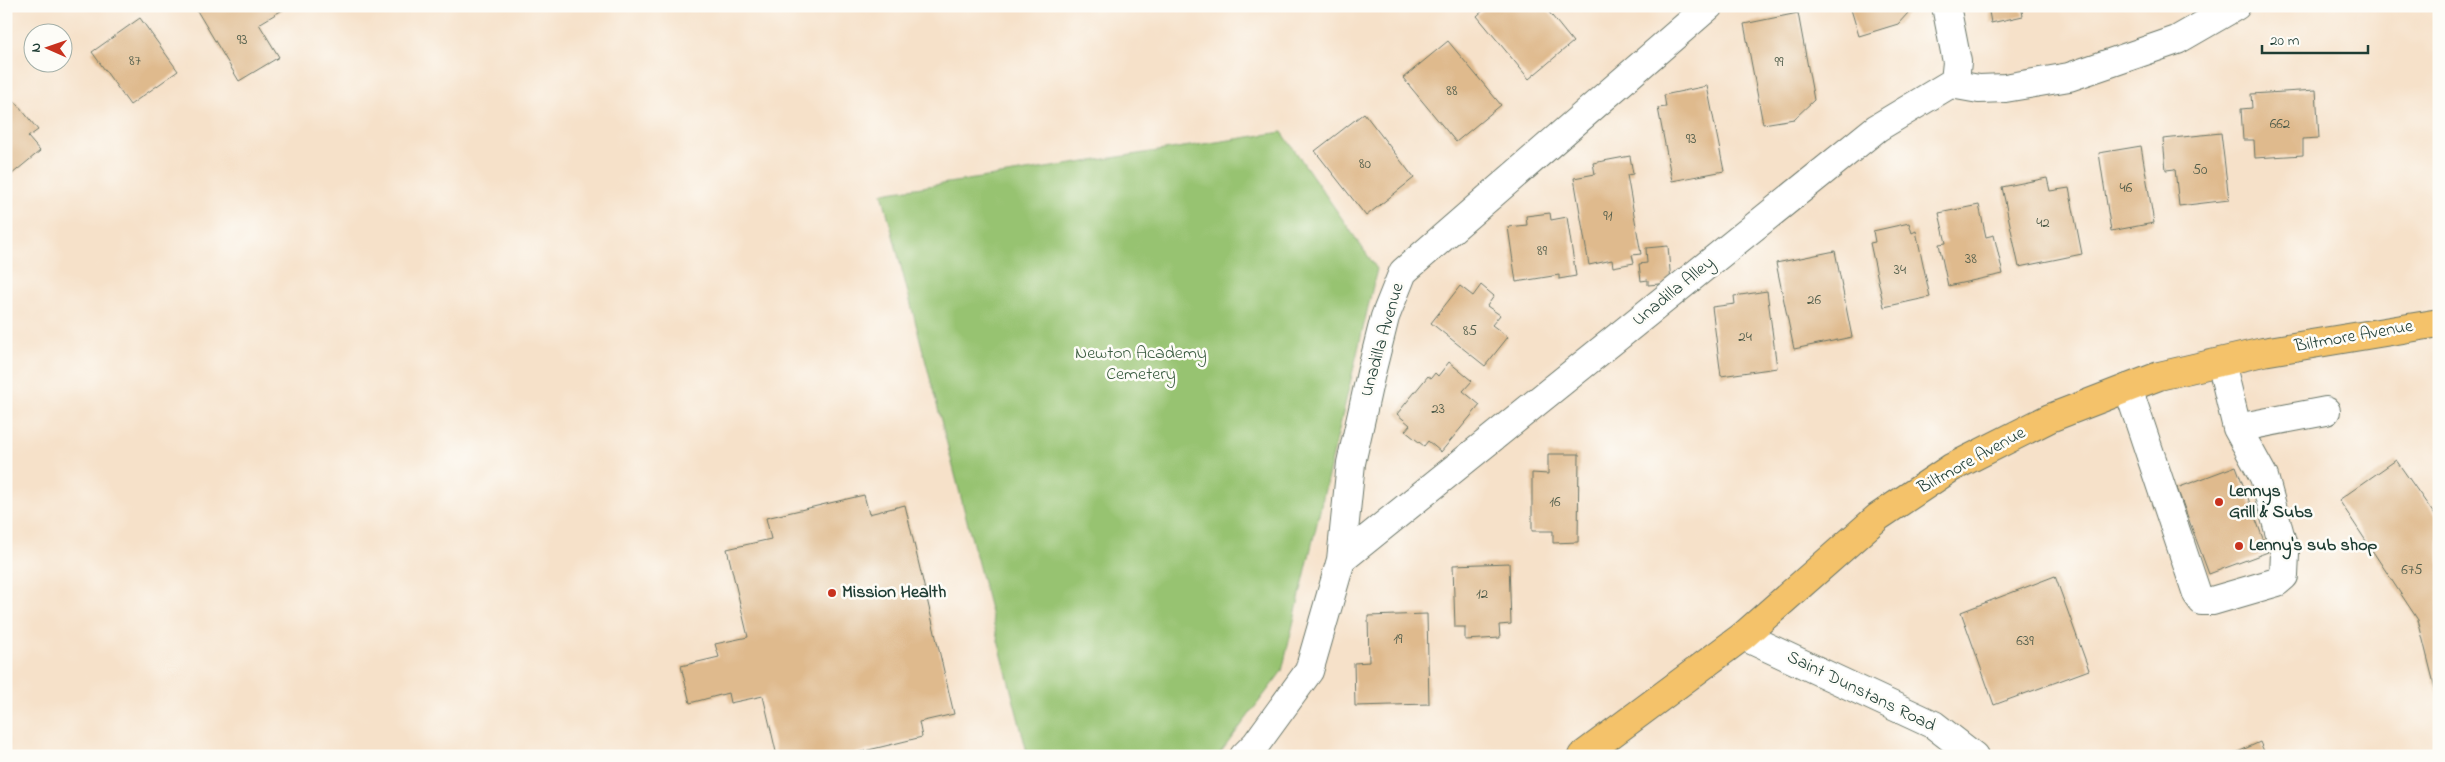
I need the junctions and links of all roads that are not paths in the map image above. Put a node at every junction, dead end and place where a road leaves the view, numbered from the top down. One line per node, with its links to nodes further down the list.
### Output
1 (1709, 6): 10 (street, Unadilla Avenue)
2 (1946, 6): 4 (street)
3 (2236, 6): 4 (street)
4 (1951, 84): 10 (street, Unadilla Alley)
5 (2439, 322): 6 (main road, Biltmore Avenue)
6 (2220, 362): 7 (main road, Biltmore Avenue); 9 (street)
7 (2128, 388): 9 (street); 11 (main road, Biltmore Avenue)
8 (2326, 410): 9 (street)
9 (2236, 428)
10 (1341, 560): 12 (street, Unadilla Avenue)
11 (1743, 636): 13 (main road, Biltmore Avenue); 14 (street, Saint Dunstans Road)
12 (1244, 756)
13 (1582, 756)
14 (1974, 756)

